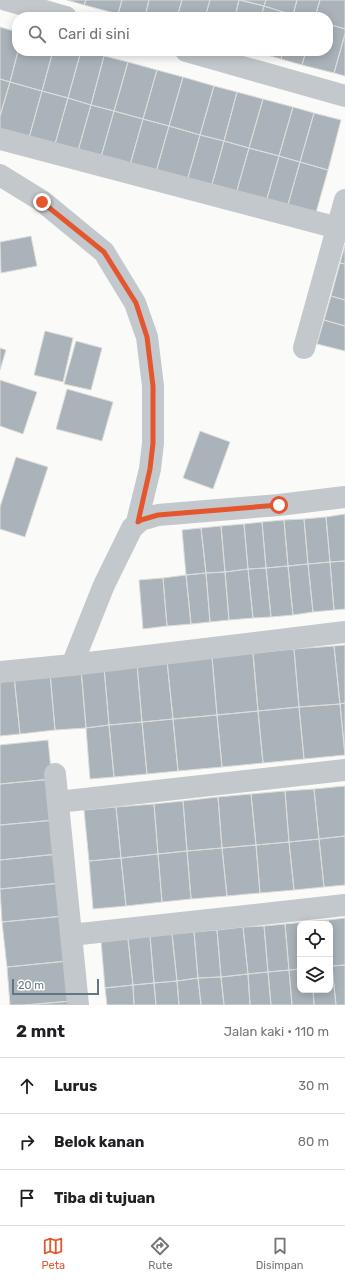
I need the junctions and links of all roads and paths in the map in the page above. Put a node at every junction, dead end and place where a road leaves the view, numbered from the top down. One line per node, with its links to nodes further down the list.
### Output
1 (6, 0): 2 (street)
2 (48, 12)
3 (204, 56): 4 (street)
4 (345, 96)
5 (0, 139): 8 (street)
6 (0, 175): 11 (street)
7 (345, 200): 8 (street)
8 (338, 228): 9 (street)
9 (304, 348)
10 (345, 497): 11 (street)
11 (138, 522): 13 (street)
12 (345, 632): 13 (street)
13 (72, 665): 14 (street)
14 (0, 672)
15 (345, 770): 17 (street)
16 (55, 774): 17 (street)
17 (58, 802): 19 (street)
18 (345, 905): 19 (street)
19 (71, 935): 20 (street)
20 (78, 1005)

